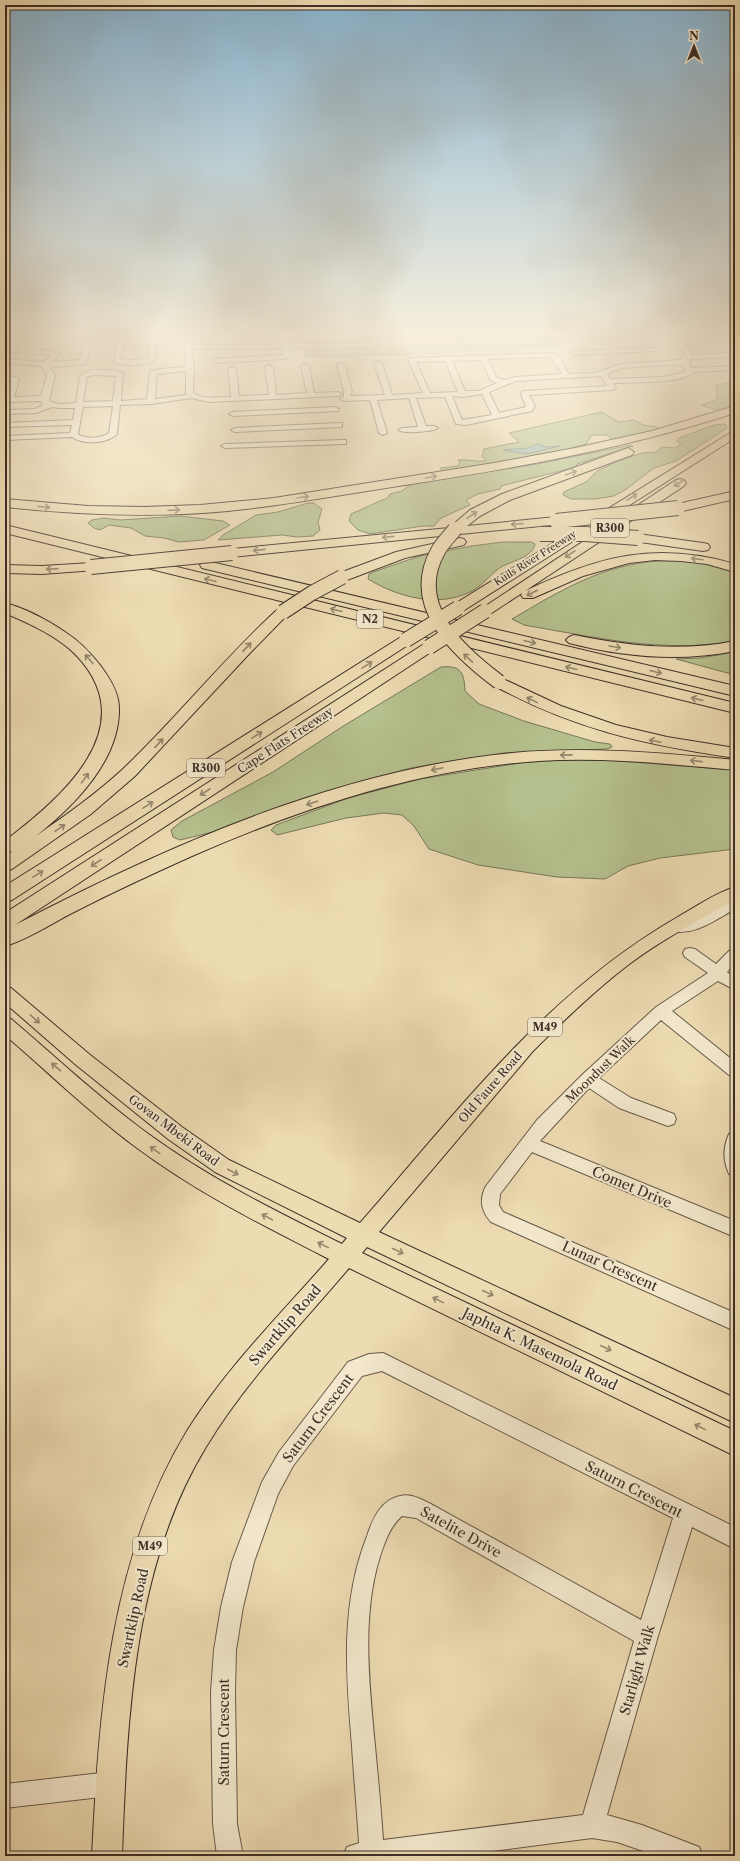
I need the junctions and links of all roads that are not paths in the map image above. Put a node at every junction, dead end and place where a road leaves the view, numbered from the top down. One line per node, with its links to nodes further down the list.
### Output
1 (76, 422): 12 (street); 21 (street)
2 (115, 422): 21 (street)
3 (239, 422): 11 (street)
4 (339, 422): 13 (street)
5 (380, 422): 20 (street)
6 (421, 422): 15 (street)
7 (460, 422): 8 (street)
8 (472, 422)
9 (695, 422): 27 (highway, one-way to 9)
10 (711, 422): 42 (highway, one-way to 10, bridge)
11 (234, 423): 13 (street); 24 (street)
12 (5, 425)
13 (339, 425): 24 (street)
14 (434, 428): 15 (street)
15 (423, 429): 16 (street)
16 (402, 430)
17 (392, 433): 20 (street)
18 (735, 433): 37 (highway, Kuils River Freeway / R300, one-way to 18)
19 (373, 434): 20 (street)
20 (383, 434)
21 (74, 435): 22 (street)
22 (5, 438)
23 (225, 446): 24 (street)
24 (236, 446)
25 (735, 446): 38 (highway, Kuils River Freeway / R300, one-way to 38)
26 (735, 495): 34 (highway, one-way to 34, bridge)
27 (5, 503)
28 (5, 516): 30 (highway)
29 (5, 530): 41 (highway, N2, one-way to 29)
30 (126, 545)
31 (140, 549): 35 (highway, N2)
32 (735, 555): 45 (highway, one-way to 32, bridge)
33 (735, 568): 38 (highway, one-way to 38)
34 (5, 569)
35 (274, 581): 39 (highway, one-way to 39); 40 (highway, N2, one-way to 40)
36 (5, 606): 44 (highway, one-way to 36)
37 (458, 608): 47 (highway, Cape Flats Freeway / R300, one-way to 37, bridge)
38 (485, 611): 49 (highway, Cape Flats Freeway / R300, one-way to 49, bridge)
39 (735, 646)
40 (735, 691)
41 (735, 708)
42 (735, 752)
43 (735, 765): 51 (highway, one-way to 51)
44 (5, 851)
45 (5, 865)
46 (735, 893): 50 (main road, Old Faure Road / M49)
47 (5, 895)
48 (735, 903): 50 (street)
49 (5, 922)
50 (673, 927): 67 (main road, Old Faure Road / M49)
51 (5, 939)
52 (690, 953): 54 (street)
53 (735, 954): 54 (street, Moondust Walk)
54 (719, 973): 55 (street); 57 (street, Moondust Walk)
55 (735, 985)
56 (5, 993): 67 (main road, Govan Mbeki Road, one-way to 67)
57 (661, 1011): 59 (street); 60 (street, Moondust Walk)
58 (5, 1024): 68 (main road, Govan Mbeki Road, one-way to 58)
59 (735, 1071)
60 (588, 1079): 61 (street); 63 (street, Moondust Walk)
61 (668, 1119)
62 (735, 1139): 64 (street)
63 (529, 1144): 65 (street, Moondust Walk); 66 (street, Comet Drive)
64 (735, 1169)
65 (489, 1206): 69 (street, Lunar Crescent)
66 (735, 1229)
67 (363, 1234): 68 (main road, Swartklip Road / M49); 70 (main road, one-way to 70)
68 (345, 1255): 71 (main road, Japhta K. Masemola Road, one-way to 68); 75 (main road, Swartklip Road / M49)
69 (735, 1322)
70 (735, 1411)
71 (735, 1444)
72 (685, 1515): 73 (street, Saturn Crescent); 74 (street, Starlight Walk); 80 (street, Saturn Crescent)
73 (735, 1538)
74 (647, 1636): 77 (street, Starlight Walk); 78 (street, Satelite Drive)
75 (110, 1784): 76 (street); 79 (main road, Swartklip Road / M49)
76 (5, 1796)
77 (592, 1826): 78 (street); 81 (street)
78 (364, 1855)
79 (107, 1856)
80 (230, 1856)
81 (690, 1856)

